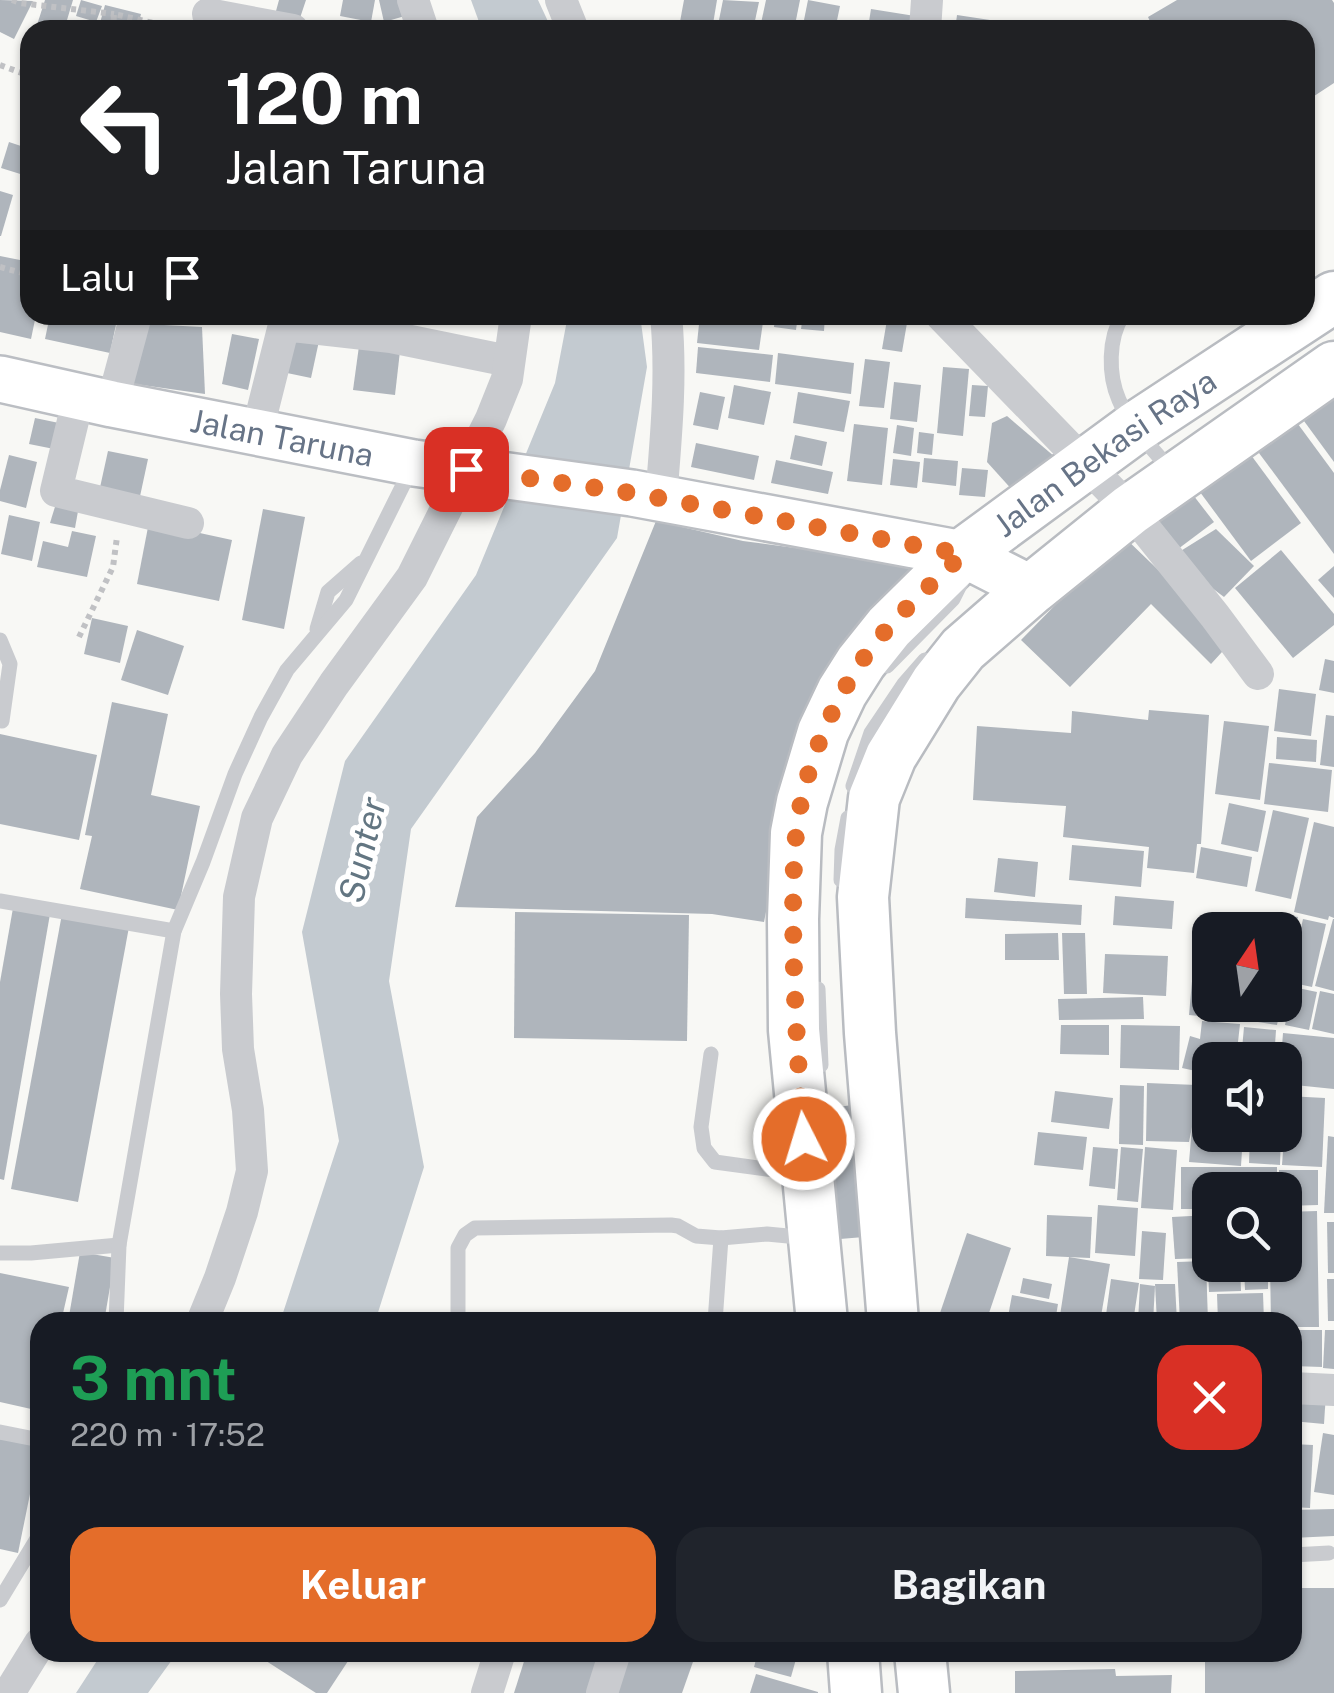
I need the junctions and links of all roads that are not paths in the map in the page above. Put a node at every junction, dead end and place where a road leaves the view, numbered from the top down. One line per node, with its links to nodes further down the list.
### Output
1 (131, 325): 11 (street)
2 (514, 325): 8 (street)
3 (667, 325): 18 (street)
4 (951, 325): 15 (street)
5 (1119, 325): 12 (lane)
6 (1291, 325): 12 (main road, Jalan Bekasi Raya)
7 (392, 326): 8 (street); 13 (street)
8 (509, 360): 16 (street)
9 (1334, 367): 17 (main road, Jalan Bekasi Raya)
10 (0, 378): 11 (street, Jalan Taruna)
11 (96, 400): 13 (street, Jalan Taruna); 20 (street)
12 (1136, 427): 15 (main road, Jalan Bekasi Raya); 17 (lane)
13 (257, 432): 14 (street, Jalan Taruna)
14 (414, 463): 16 (street, Jalan Taruna); 31 (lane)
15 (1087, 464): 19 (street); 21 (main road, Jalan Bekasi Raya)
16 (478, 472): 18 (street, Jalan Taruna); 41 (street)
17 (1177, 478): 19 (main road, Jalan Bekasi Raya)
18 (646, 496): 21 (street, Jalan Taruna)
19 (1130, 510): 22 (main road, Jalan Bekasi Raya); 26 (street)
20 (188, 523)
21 (963, 554): 22 (street, Jalan Taruna); 27 (lane); 35 (main road, Jalan Bekasi Raya)
22 (1032, 589): 23 (lane); 45 (main road, Jalan Bekasi Raya)
23 (970, 622)
24 (0, 640): 28 (lane)
25 (936, 649): 30 (lane)
26 (1258, 674)
27 (878, 680)
28 (2, 721)
29 (0, 900): 31 (lane)
30 (840, 900)
31 (174, 931): 38 (lane)
32 (818, 979): 34 (lane)
33 (711, 1054): 35 (lane)
34 (821, 1084)
35 (807, 1175): 37 (main road, Jalan Bekasi Raya)
36 (721, 1238): 37 (lane); 42 (lane); 43 (lane)
37 (813, 1238): 44 (main road, Jalan Bekasi Raya)
38 (119, 1246): 39 (lane); 40 (lane)
39 (0, 1253)
40 (116, 1312)
41 (206, 1312)
42 (458, 1312)
43 (716, 1312)
44 (821, 1312)
45 (891, 1312)
46 (1302, 1388): 47 (street)
47 (1334, 1390)
48 (0, 1432): 49 (lane)
49 (30, 1438)
50 (30, 1550): 53 (lane)
51 (1328, 1553): 52 (lane)
52 (1302, 1554)
53 (0, 1600)
54 (30, 1659): 59 (street)
55 (497, 1662): 60 (street)
56 (612, 1662): 61 (street)
57 (854, 1662): 62 (main road)
58 (921, 1662): 63 (main road)
59 (9, 1693)
60 (487, 1693)
61 (602, 1693)
62 (856, 1693)
63 (924, 1693)

